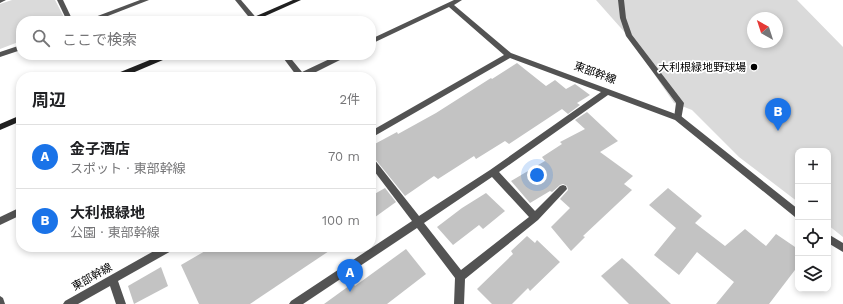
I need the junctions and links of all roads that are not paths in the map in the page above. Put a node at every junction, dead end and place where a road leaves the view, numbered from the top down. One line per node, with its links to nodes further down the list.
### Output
1 (60, 0): 8 (street)
2 (146, 0): 9 (street)
3 (238, 0): 10 (street)
4 (298, 0): 11 (street)
5 (459, 0): 7 (street)
6 (621, 0): 23 (street)
7 (450, 5): 12 (street); 15 (street)
8 (68, 16)
9 (103, 16)
10 (250, 16)
11 (262, 16)
12 (376, 40)
13 (16, 49): 14 (street)
14 (0, 55)
15 (509, 55): 22 (street, 東部幹線); 26 (street)
16 (156, 60): 19 (street)
17 (288, 60): 20 (street)
18 (334, 60): 21 (street)
19 (128, 72)
20 (296, 72)
21 (310, 72)
22 (608, 91): 23 (street, 東部幹線); 28 (street)
23 (678, 118): 30 (street, 東部幹線)
24 (16, 120): 25 (street)
25 (0, 126)
26 (376, 132)
27 (376, 167): 34 (street)
28 (492, 172): 32 (street); 34 (street)
29 (563, 189): 32 (street)
30 (795, 212)
31 (16, 213): 33 (street)
32 (536, 217): 40 (street)
33 (0, 221)
34 (418, 222): 37 (street); 40 (street)
35 (831, 240): 36 (street)
36 (843, 248)
37 (376, 250)
38 (161, 252): 41 (street, 東部幹線)
39 (373, 252): 44 (street)
40 (460, 277): 45 (street)
41 (112, 279): 42 (street, 東部幹線); 43 (street)
42 (68, 304)
43 (121, 304)
44 (294, 304)
45 (459, 304)

